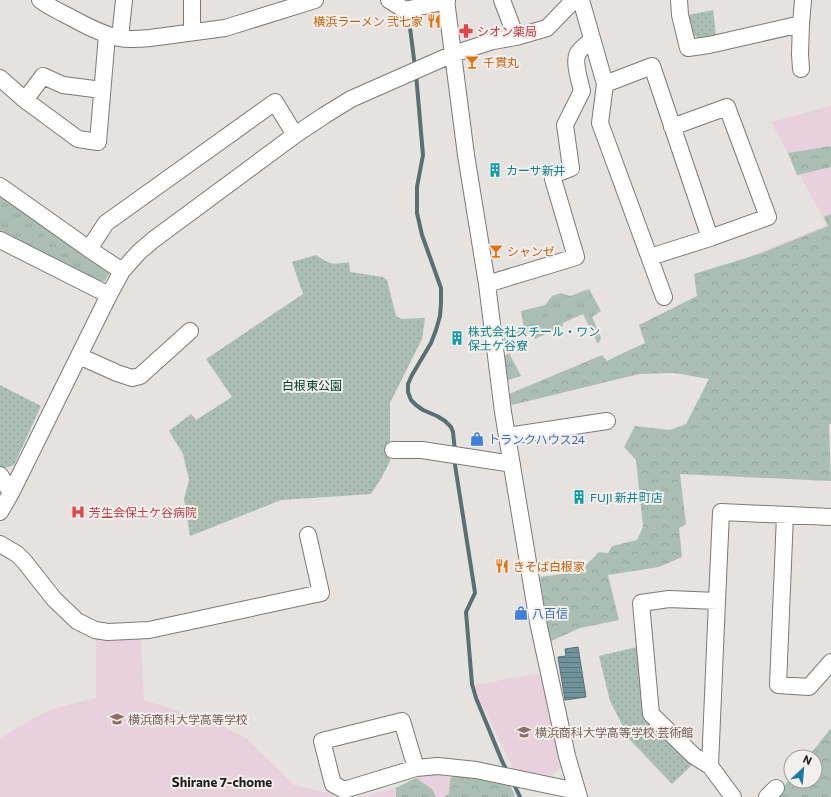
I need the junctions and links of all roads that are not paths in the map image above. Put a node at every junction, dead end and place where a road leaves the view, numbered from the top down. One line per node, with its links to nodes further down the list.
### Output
1 (40, 0): 14 (street)
2 (124, 0): 14 (street)
3 (192, 0): 13 (street)
4 (315, 0): 13 (street)
5 (389, 0): 11 (street)
6 (502, 0): 15 (street)
7 (574, 0): 15 (street)
8 (581, 0): 16 (street)
9 (679, 0): 12 (street)
10 (803, 0): 12 (street)
11 (446, 1): 17 (street)
12 (801, 24): 18 (street)
13 (192, 32): 14 (street)
14 (114, 37): 21 (street)
15 (516, 37): 17 (street)
16 (592, 40): 20 (street); 31 (street)
17 (453, 54): 24 (street); 31 (street)
18 (801, 69)
19 (0, 78): 22 (street)
20 (606, 84): 23 (street); 29 (street)
21 (102, 90): 22 (street); 22 (street)
22 (24, 100)
23 (672, 127): 26 (street); 26 (street)
24 (295, 136): 28 (street); 30 (street)
25 (0, 186): 28 (street)
26 (710, 238): 29 (street)
27 (0, 240): 32 (street)
28 (89, 249): 30 (street)
29 (650, 257): 33 (street)
30 (122, 271): 32 (street)
31 (487, 284): 37 (street)
32 (109, 294): 35 (street)
33 (664, 298)
34 (190, 331): 35 (street)
35 (79, 356): 41 (street)
36 (607, 421): 37 (street)
37 (507, 436): 39 (street)
38 (394, 450): 39 (street)
39 (512, 464): 51 (street)
40 (0, 475): 41 (street)
41 (11, 493): 42 (street)
42 (0, 512)
43 (785, 515): 44 (street); 47 (street); 48 (street)
44 (831, 517)
45 (308, 535): 46 (street)
46 (0, 544)
47 (717, 601): 49 (street); 49 (street)
48 (831, 662)
49 (710, 766): 52 (street)
50 (416, 768): 50 (street); 51 (street)
51 (578, 794)
52 (733, 797)

